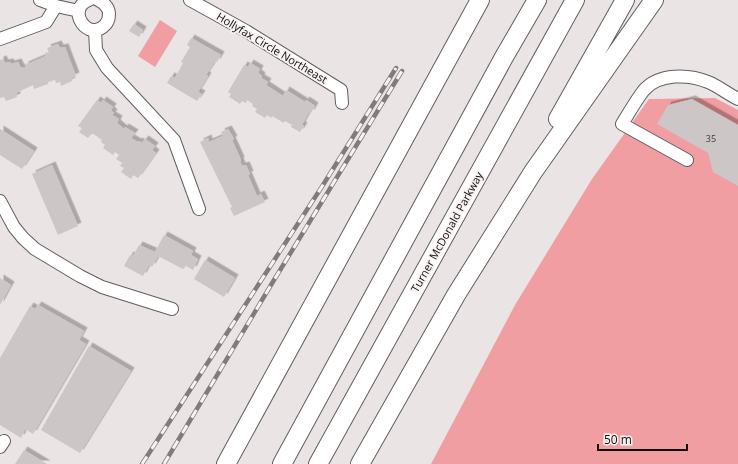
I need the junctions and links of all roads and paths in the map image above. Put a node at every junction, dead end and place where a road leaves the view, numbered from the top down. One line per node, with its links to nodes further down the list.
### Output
1 (40, 0): 11 (street)
2 (89, 0): 12 (street)
3 (190, 0): 17 (street, Hollyfax Circle Northeast)
4 (480, 0): 23 (highway)
5 (533, 0): 15 (highway)
6 (537, 0): 15 (highway)
7 (626, 0): 19 (highway)
8 (654, 0): 19 (highway)
9 (101, 1): 13 (street)
10 (574, 2): 25 (highway, Turner McDonald Parkway)
11 (56, 6): 12 (street); 14 (street)
12 (79, 11): 13 (street)
13 (95, 30): 21 (street)
14 (0, 39)
15 (504, 57): 24 (highway)
16 (738, 99): 18 (street)
17 (342, 103)
18 (687, 160)
19 (532, 172): 26 (highway)
20 (0, 201): 22 (street)
21 (199, 209)
22 (172, 309)
23 (226, 464)
24 (282, 464)
25 (318, 464)
26 (360, 464)

